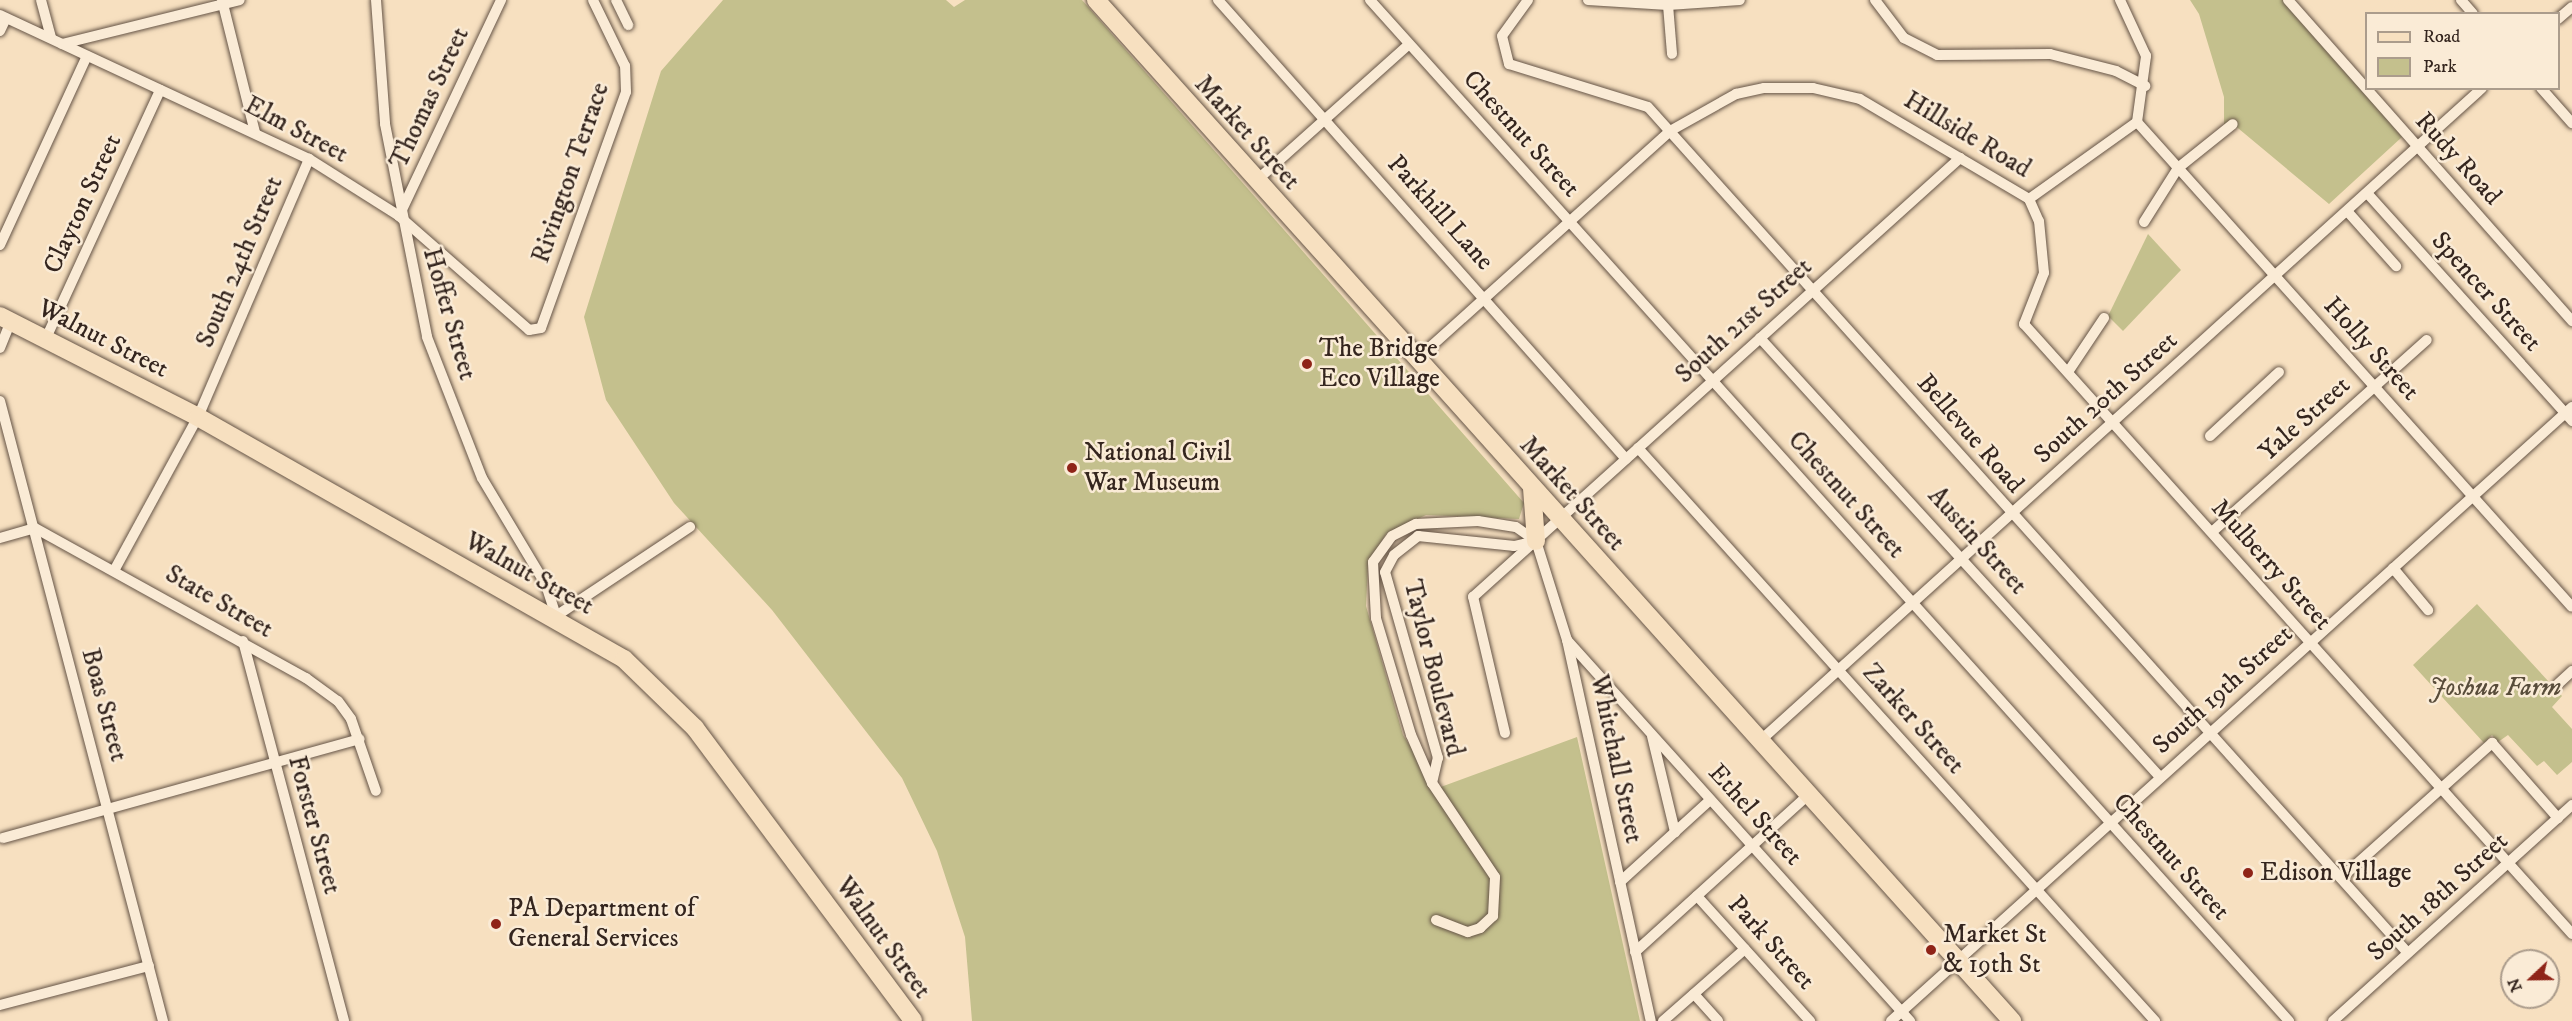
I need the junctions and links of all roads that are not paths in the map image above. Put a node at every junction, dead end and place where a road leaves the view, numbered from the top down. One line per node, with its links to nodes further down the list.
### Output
1 (41, 0): 25 (street)
2 (240, 0): 17 (street)
3 (376, 0): 50 (street, Hoffer Street)
4 (501, 0): 50 (street, Thomas Street)
5 (594, 0): 61 (street, Rivington Terrace)
6 (616, 0): 23 (street)
7 (1096, 0): 46 (main road, Market Street)
8 (1218, 0): 36 (street, Parkhill Lane)
9 (1370, 0): 27 (street, Chestnut Street)
10 (1528, 0): 40 (street, Bellevue Road)
11 (1588, 0): 18 (street)
12 (1740, 0): 18 (street)
13 (1875, 0): 30 (street)
14 (2120, 0): 30 (street)
15 (2288, 0): 31 (street, Rudy Road)
16 (2461, 0): 20 (street)
17 (223, 2): 26 (street); 41 (street)
18 (1668, 5): 28 (street)
19 (2572, 7): 22 (street)
20 (2471, 12)
21 (3, 17): 24 (street); 25 (street, Elm Street)
22 (2560, 18)
23 (628, 25)
24 (0, 31)
25 (51, 38): 26 (street, Elm Street)
26 (62, 44): 29 (street, Elm Street)
27 (1409, 44): 36 (street); 51 (street, Chestnut Street)
28 (1672, 54)
29 (87, 56): 32 (street, Elm Street); 53 (street)
30 (2145, 86): 37 (street)
31 (2365, 88)
32 (160, 90): 41 (street, Elm Street); 62 (street, Clayton Street)
33 (2367, 90): 42 (street, Rudy Road)
34 (2480, 90): 42 (street, South 20th Street)
35 (2543, 90): 39 (street)
36 (1324, 119): 46 (street); 57 (street, Parkhill Lane)
37 (2137, 122): 45 (street, Holly Street); 48 (street, Hillside Road)
38 (2233, 123): 45 (street)
39 (2572, 123)
40 (1670, 131): 43 (street, Hillside Road); 51 (street, Hillside Road); 56 (street, Bellevue Road)
41 (255, 132): 44 (street, Elm Street)
42 (2417, 147): 47 (street, South 20th Street); 60 (street, Rudy Road)
43 (1960, 158): 48 (street, Hillside Road); 56 (street, South 21st Street)
44 (309, 159): 50 (street, Elm Street); 73 (street, South 24th Street)
45 (2178, 168): 52 (street); 55 (street, Holly Street)
46 (1256, 181): 66 (main road, Market Street)
47 (2367, 193): 49 (street, South 20th Street); 72 (street, Spencer Street)
48 (2029, 199): 67 (street, Mulberry Street)
49 (2347, 210): 54 (street); 55 (street, South 20th Street)
50 (399, 216): 61 (street, Elm Street); 93 (street, Hoffer Street)
51 (1568, 220): 57 (street, Hillside Road); 69 (street, Chestnut Street)
52 (2145, 222)
53 (0, 245)
54 (2396, 266)
55 (2275, 276): 70 (street, Holly Street); 74 (street, South 20th Street)
56 (1812, 290): 63 (street, South 21st Street); 80 (street, Bellevue Road)
57 (1485, 297): 66 (street, Hillside Road); 77 (street, Parkhill Lane)
58 (6, 318): 62 (main road, Walnut Street); 65 (street)
59 (2104, 318): 67 (street)
60 (2572, 321)
61 (541, 328)
62 (47, 336): 73 (main road, Walnut Street)
63 (1760, 338): 69 (street, South 21st Street); 87 (street, Austin Street)
64 (2427, 340): 70 (street, Yale Street)
65 (0, 348)
66 (1417, 359): 78 (main road, Market Street)
67 (2068, 372): 74 (street, Mulberry Street)
68 (2279, 372): 75 (street)
69 (1712, 381): 76 (street, South 21st Street); 90 (street, Chestnut Street)
70 (2374, 387): 79 (street, Holly Street); 84 (street, Yale Street)
71 (1, 407): 83 (street, Boas Street)
72 (2570, 413): 79 (street, South 19th Street)
73 (198, 417): 88 (street, South 24th Street); 93 (main road, Walnut Street)
74 (2112, 422): 80 (street, South 20th Street); 84 (street, Mulberry Street)
75 (2210, 436)
76 (1638, 448): 77 (street, South 21st Street); 97 (street, Zarker Street)
77 (1626, 459): 81 (street, South 21st Street)
78 (1532, 488): 81 (main road, Market Street); 86 (main road)
79 (2473, 496): 89 (street, South 19th Street); 91 (street, Holly Street)
80 (2011, 514): 87 (street, South 20th Street); 102 (street, Bellevue Road)
81 (1560, 519): 86 (street); 104 (main road, Market Street)
82 (690, 527): 93 (street)
83 (35, 528): 85 (street); 88 (street, State Street); 113 (street, Boas Street)
84 (2212, 532): 96 (street, Mulberry Street)
85 (0, 538)
86 (1536, 541): 94 (street, Whitehall Street); 100 (street); 107 (street, Taylor Boulevard); 107 (street, Taylor Boulevard)
87 (1963, 558): 90 (street, South 20th Street); 106 (street, Austin Street)
88 (115, 568): 95 (street, State Street)
89 (2393, 568): 92 (street); 96 (street, South 19th Street)
90 (1912, 603): 97 (street, South 20th Street); 115 (street, Chestnut Street)
91 (2572, 606)
92 (2428, 610)
93 (556, 616): 136 (main road, Walnut Street)
94 (1567, 640): 101 (street, Ethel Street); 121 (street, Whitehall Street)
95 (243, 641): 103 (street, State Street); 105 (street, Forster Street)
96 (2310, 643): 102 (street, South 19th Street); 108 (street, Mulberry Street)
97 (1838, 670): 104 (street, South 20th Street); 122 (street, Zarker Street)
98 (2572, 671): 99 (street)
99 (2558, 684)
100 (1505, 733)
101 (1651, 734): 111 (street, Ethel Street); 116 (street)
102 (2208, 735): 106 (street, South 19th Street); 120 (street, Bellevue Road)
103 (360, 739): 105 (street); 109 (street, State Street)
104 (1761, 740): 110 (main road, Market Street)
105 (274, 763): 113 (street); 135 (street, Forster Street)
106 (2160, 777): 115 (street, South 19th Street)
107 (1432, 783): 124 (street, Taylor Boulevard)
108 (2441, 788): 114 (street); 119 (street, Mulberry Street); 120 (street)
109 (376, 791)
110 (1809, 794): 118 (street); 129 (main road, Market Street)
111 (1710, 800): 116 (street); 118 (street, Ethel Street)
112 (2572, 806): 114 (street, South 18th Street)
113 (108, 809): 117 (street); 130 (street, Boas Street)
114 (2558, 818): 119 (street, South 18th Street)
115 (2110, 823): 122 (street, South 19th Street); 145 (street, Chestnut Street)
116 (1675, 832): 121 (street)
117 (3, 838)
118 (1752, 846): 123 (street); 133 (street, Ethel Street)
119 (2508, 863): 125 (street, Mulberry Street); 128 (street, South 18th Street)
120 (2341, 878): 128 (street, Bellevue Road)
121 (1620, 882): 127 (street, Whitehall Street)
122 (2036, 890): 129 (street, South 19th Street); 144 (street, Zarker Street)
123 (1697, 896): 126 (street, Park Street); 127 (street)
124 (1436, 920)
125 (2572, 934)
126 (1745, 949): 131 (street); 140 (street, Park Street)
127 (1635, 952): 137 (street, Whitehall Street)
128 (2408, 953): 146 (street, South 18th Street)
129 (1958, 960): 133 (street, South 19th Street); 143 (main road, Market Street)
130 (148, 966): 132 (street); 134 (street, Boas Street)
131 (1694, 994): 138 (street); 139 (street)
132 (0, 1005)
133 (1902, 1011): 141 (street, South 19th Street); 142 (street, Ethel Street)
134 (163, 1021)
135 (344, 1021)
136 (913, 1021)
137 (1651, 1021)
138 (1663, 1021)
139 (1718, 1021)
140 (1810, 1021)
141 (1891, 1021)
142 (1910, 1021)
143 (2012, 1021)
144 (2155, 1021)
145 (2289, 1021)
146 (2333, 1021)

